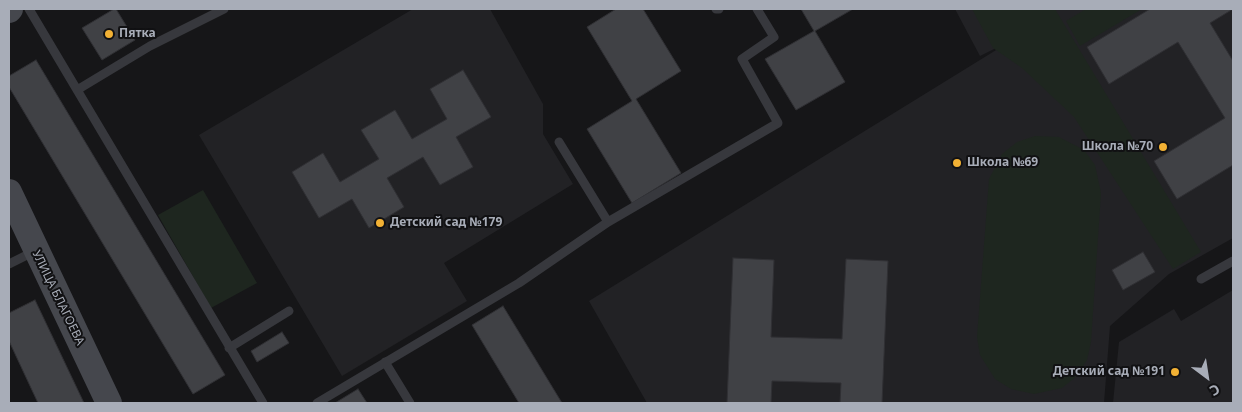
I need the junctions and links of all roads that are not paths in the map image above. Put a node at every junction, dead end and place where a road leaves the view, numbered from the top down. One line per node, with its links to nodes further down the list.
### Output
1 (29, 9): 4 (lane)
2 (224, 9): 4 (lane)
3 (756, 9): 7 (lane)
4 (77, 90): 13 (lane)
5 (559, 142): 7 (lane)
6 (9, 192): 8 (street, УЛИЦА БЛАГОЕВА)
7 (608, 222): 14 (lane)
8 (35, 251): 10 (lane); 15 (street, УЛИЦА БЛАГОЕВА)
9 (1233, 261): 11 (lane)
10 (9, 264)
11 (1201, 279)
12 (289, 311): 13 (lane)
13 (229, 348): 16 (lane)
14 (385, 362): 17 (lane); 18 (lane)
15 (109, 403)
16 (263, 403)
17 (317, 403)
18 (410, 403)

